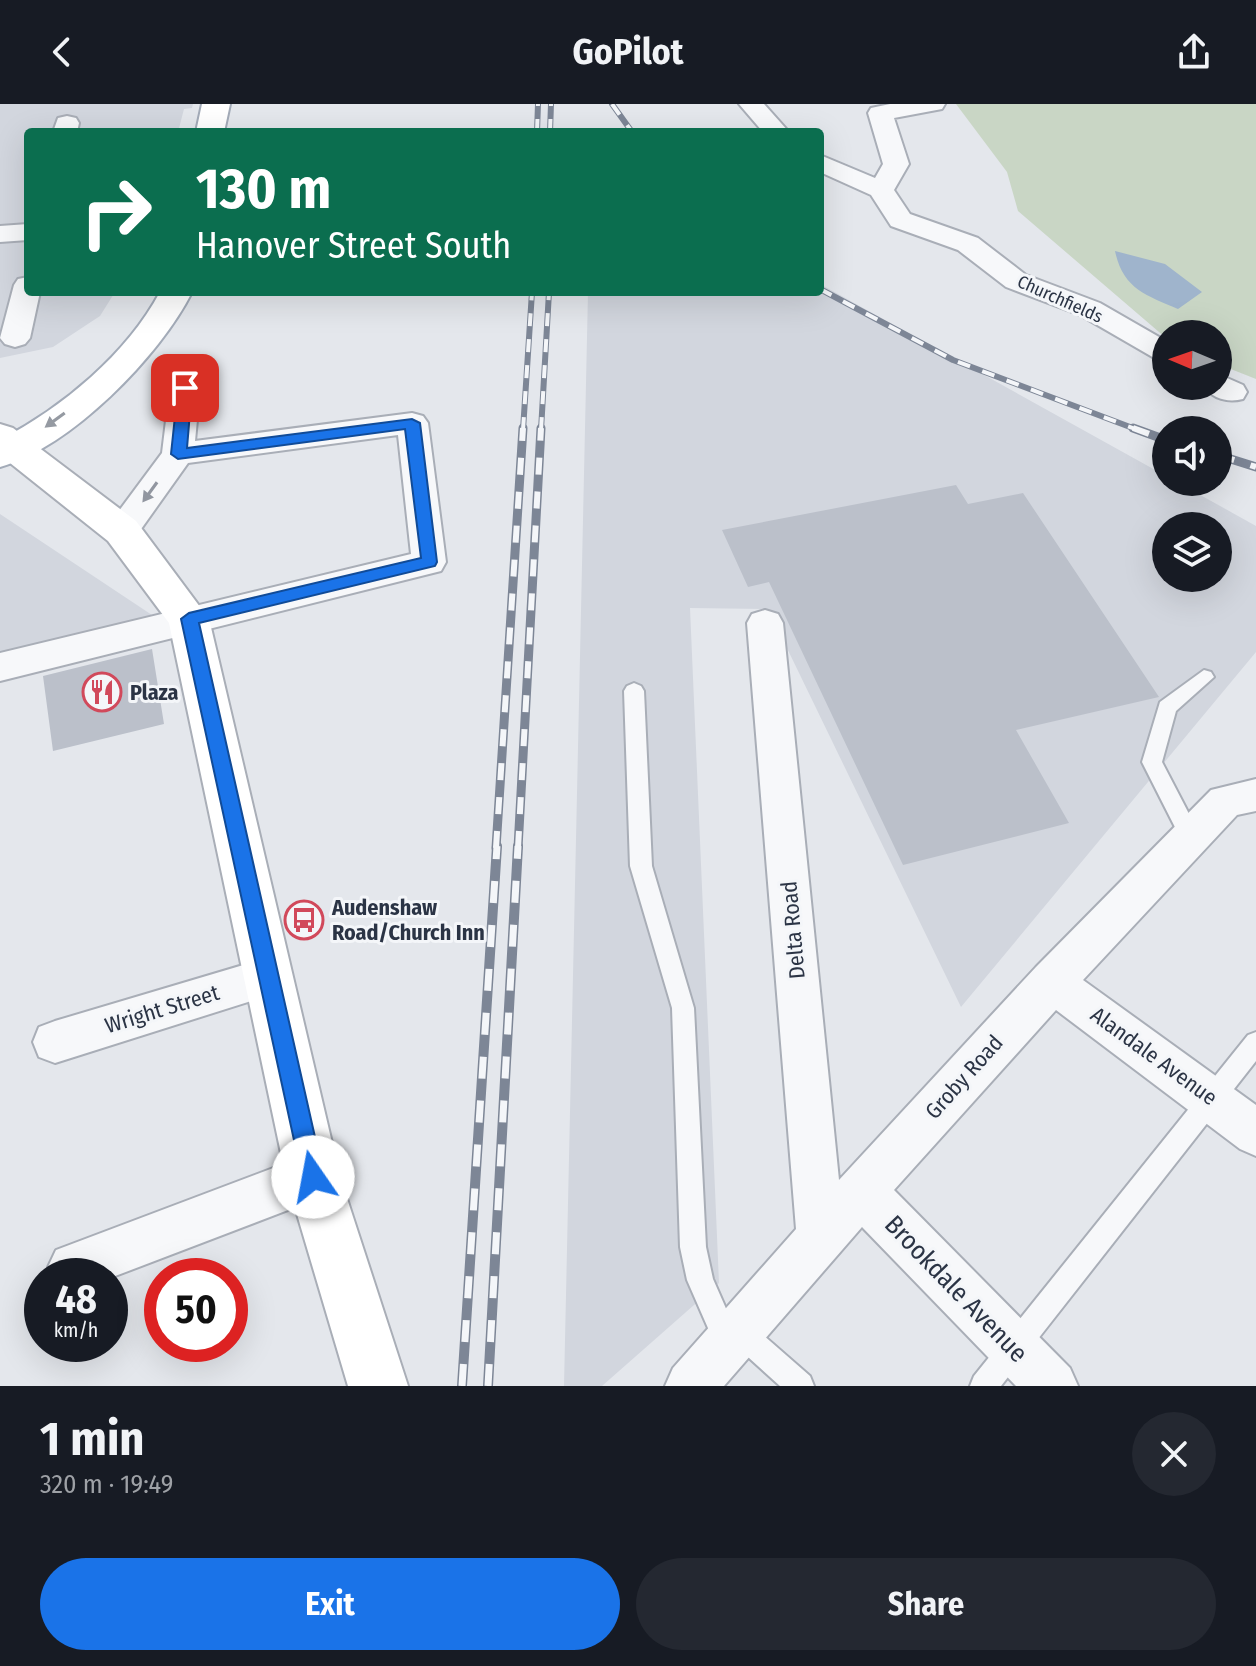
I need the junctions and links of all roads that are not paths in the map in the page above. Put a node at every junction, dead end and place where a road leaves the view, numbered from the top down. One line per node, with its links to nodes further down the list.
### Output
1 (216, 104): 4 (main road)
2 (751, 104): 5 (street)
3 (933, 104): 7 (street)
4 (211, 128)
5 (773, 128)
6 (824, 165): 7 (street, Churchfields)
7 (881, 190): 14 (street, Churchfields)
8 (24, 232): 9 (street)
9 (0, 234)
10 (25, 296): 13 (street)
11 (144, 296): 16 (main road)
12 (173, 296): 16 (main road, one-way to 16)
13 (15, 338)
14 (1152, 345)
15 (185, 388): 17 (street)
16 (8, 434): 18 (main road)
17 (178, 454): 18 (street, one-way to 18); 19 (street)
18 (122, 531): 19 (main road)
19 (189, 619): 21 (street); 26 (main road)
20 (765, 623): 34 (street, Delta Road)
21 (0, 667)
22 (1204, 677): 25 (lane)
23 (634, 691): 36 (lane)
24 (1256, 795): 25 (street, Groby Road)
25 (1190, 837): 27 (street, Groby Road)
26 (270, 976): 28 (street, Wright Street); 32 (main road)
27 (1051, 981): 30 (street, Alandale Avenue); 33 (street, Groby Road)
28 (55, 1042)
29 (1256, 1043): 30 (lane)
30 (1211, 1097): 31 (street, Alandale Avenue); 37 (lane)
31 (1256, 1133)
32 (313, 1177): 35 (street); 38 (main road)
33 (860, 1190): 34 (street, Groby Road); 37 (street, Brookdale Avenue)
34 (821, 1237): 36 (street, Groby Road)
35 (97, 1258)
36 (732, 1336): 39 (street, Groby Road); 40 (lane)
37 (998, 1367): 41 (street, Brookdale Avenue)
38 (378, 1386)
39 (691, 1386)
40 (800, 1386)
41 (1052, 1386)

